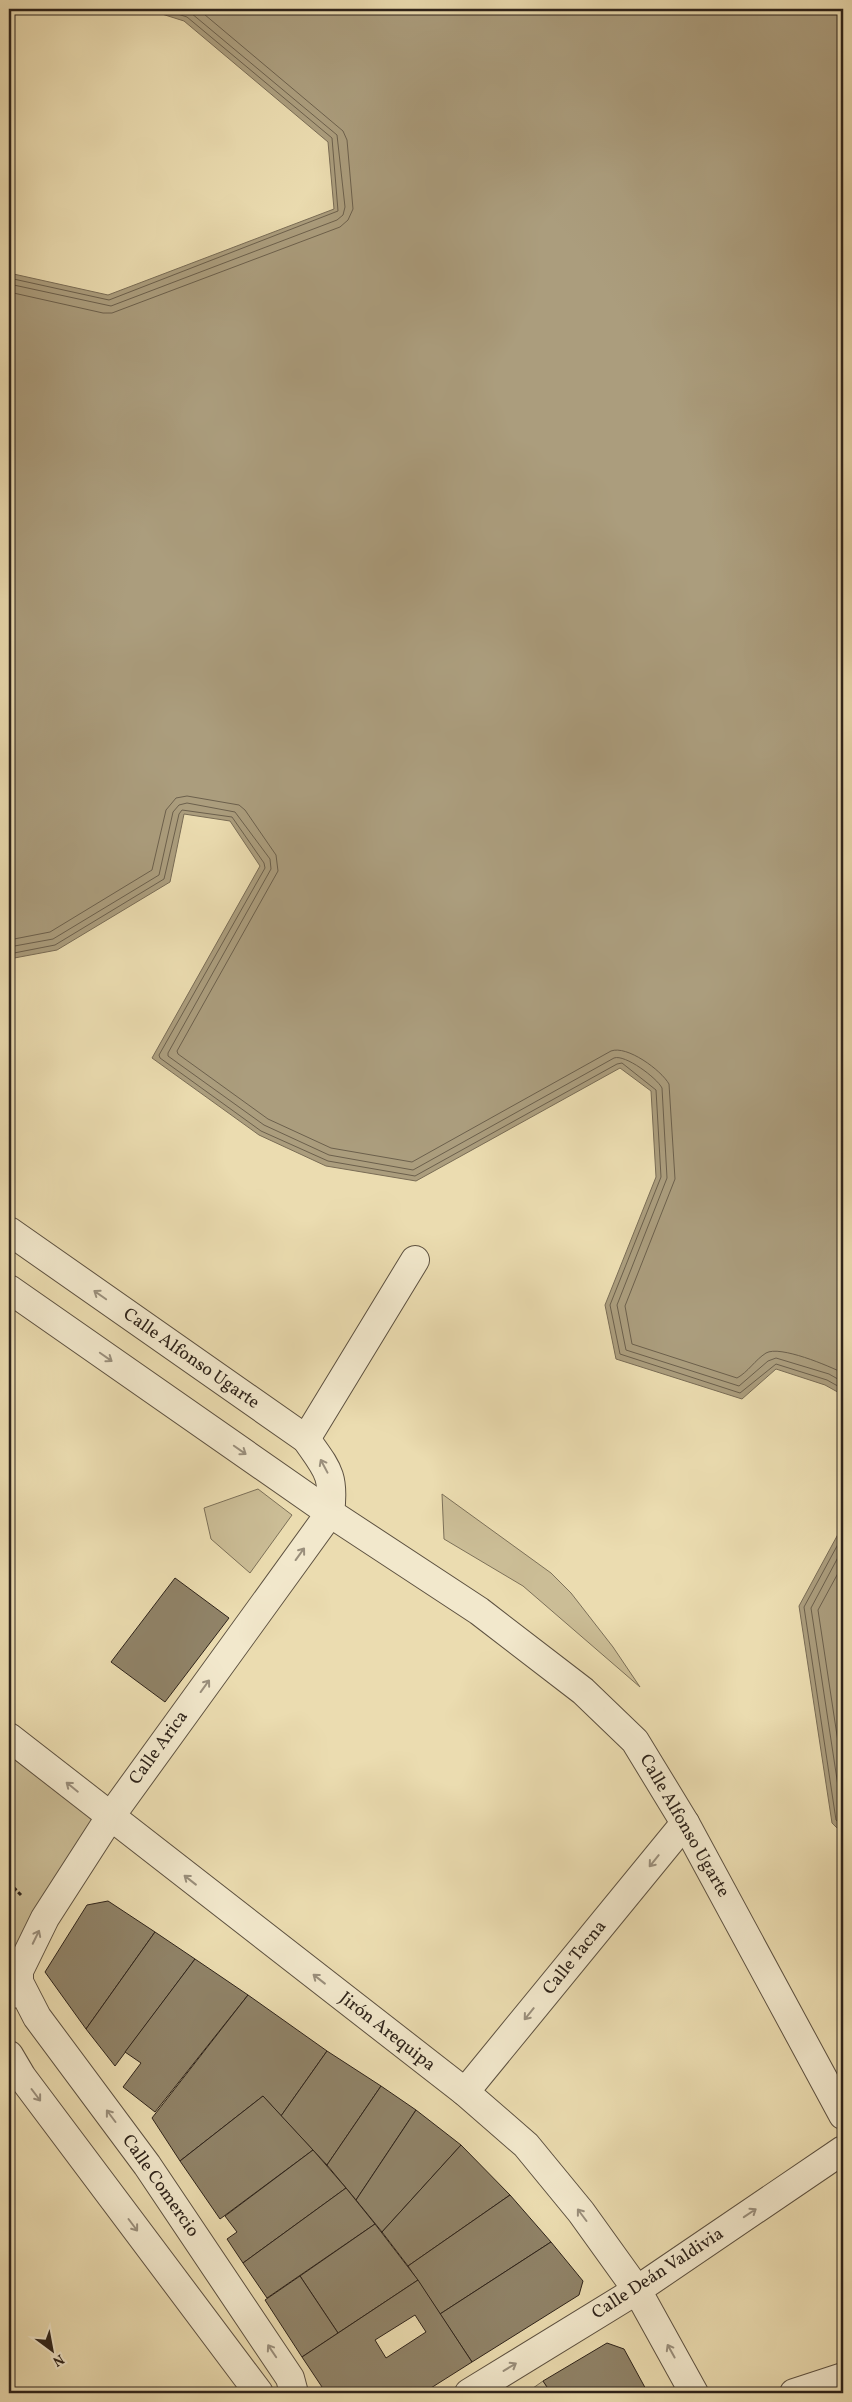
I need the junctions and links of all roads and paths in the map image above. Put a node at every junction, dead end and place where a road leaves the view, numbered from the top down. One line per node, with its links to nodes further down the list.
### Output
1 (9, 1232): 4 (street, Calle Alfonso Ugarte, one-way to 1)
2 (415, 1260): 4 (street)
3 (9, 1289): 5 (street, Calle Alfonso Ugarte, one-way to 5)
4 (306, 1439): 5 (street, Calle Alfonso Ugarte, one-way to 4)
5 (330, 1513): 7 (street, Calle Arica, one-way to 5); 8 (street, Calle Alfonso Ugarte)
6 (9, 1737): 7 (street, Jirón Arequipa, one-way to 6)
7 (110, 1817): 9 (street, Calle Arica, one-way to 7); 11 (street, Jirón Arequipa, one-way to 7)
8 (685, 1823): 11 (street, Calle Tacna, one-way to 11); 12 (street, Calle Alfonso Ugarte)
9 (14, 1988): 17 (street, Calle Comercio, one-way to 9)
10 (9, 2055): 16 (street, one-way to 16)
11 (465, 2092): 14 (street, Jirón Arequipa, one-way to 11)
12 (843, 2115)
13 (843, 2150): 14 (street, Calle Deán Valdivia, one-way to 13)
14 (637, 2290): 18 (street, Calle Deán Valdivia, one-way to 14); 19 (street, Jirón Arequipa, one-way to 14)
15 (843, 2377): 20 (street)
16 (259, 2393)
17 (294, 2393)
18 (469, 2393)
19 (694, 2393)
20 (794, 2393)

